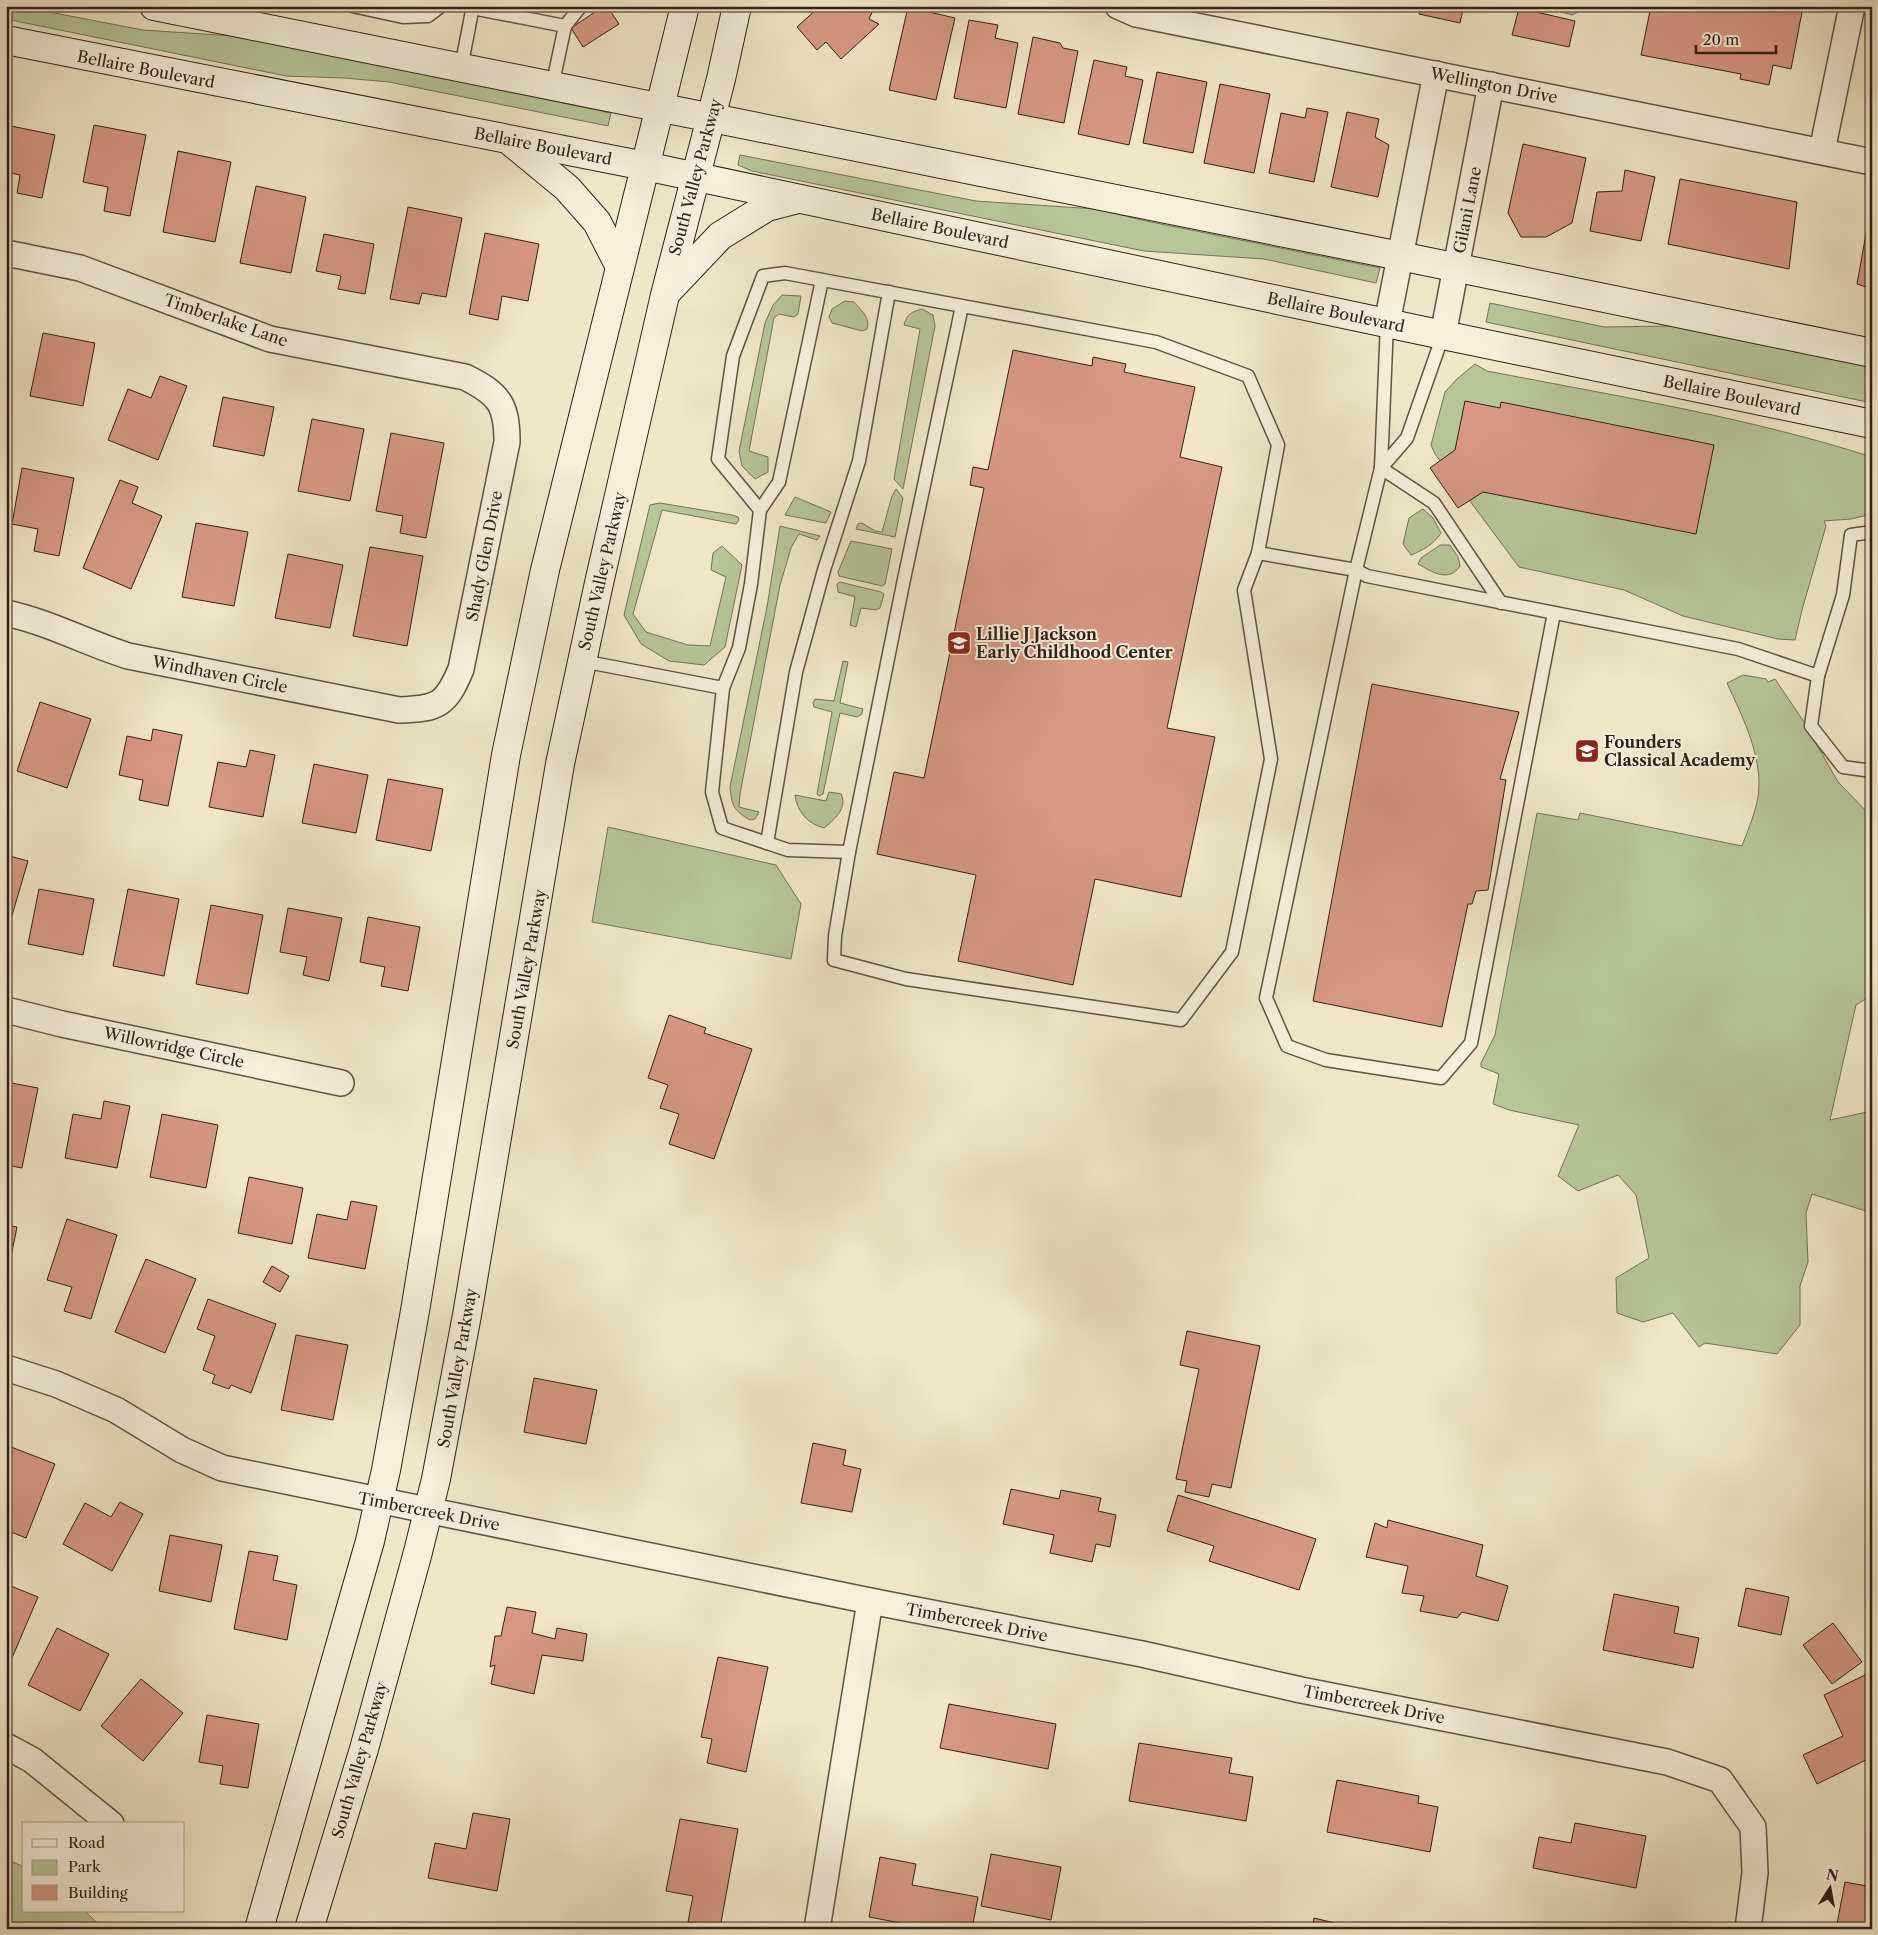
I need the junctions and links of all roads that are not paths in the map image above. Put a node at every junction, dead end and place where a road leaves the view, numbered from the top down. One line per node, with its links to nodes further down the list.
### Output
1 (154, 6): 12 (main road)
2 (352, 6): 3 (lane)
3 (441, 6)
4 (581, 6): 10 (lane)
5 (685, 6): 16 (main road)
6 (737, 6): 17 (main road, South Valley Parkway)
7 (1118, 6): 13 (street, Wellington Drive)
8 (1852, 6): 19 (street)
9 (473, 7): 10 (lane); 12 (lane)
10 (565, 26): 15 (lane)
11 (6, 40): 18 (main road, Bellaire Boulevard)
12 (461, 68): 15 (main road)
13 (1436, 74): 14 (street, Wellington Drive); 25 (street)
14 (1491, 85): 19 (street, Wellington Drive); 27 (street, Gilani Lane)
15 (552, 87): 16 (main road)
16 (660, 108): 17 (main road); 21 (main road)
17 (710, 118): 22 (main road, South Valley Parkway); 25 (main road)
18 (509, 140): 21 (main road, Bellaire Boulevard); 26 (main road)
19 (1822, 151): 20 (street, Wellington Drive)
20 (1872, 162)
21 (645, 166): 22 (main road, Bellaire Boulevard); 26 (main road)
22 (695, 176): 23 (main road, Bellaire Boulevard); 30 (main road, South Valley Parkway)
23 (800, 198): 30 (main road); 32 (main road, Bellaire Boulevard)
24 (6, 253): 35 (street, Timberlake Lane)
25 (1400, 256): 27 (main road); 32 (street)
26 (620, 267): 55 (main road)
27 (1456, 267): 33 (street, Gilani Lane); 34 (main road)
28 (822, 280): 29 (lane); 38 (lane); 38 (lane)
29 (888, 292): 31 (lane); 50 (lane)
30 (665, 295): 45 (main road, South Valley Parkway)
31 (962, 306): 40 (lane); 51 (lane)
32 (1387, 323): 33 (main road, Bellaire Boulevard); 37 (lane)
33 (1443, 335): 36 (main road, Bellaire Boulevard); 37 (lane)
34 (1872, 353)
35 (500, 402): 48 (street, Shady Glen Drive)
36 (1872, 424)
37 (1381, 468): 41 (lane); 42 (lane)
38 (760, 510): 47 (lane)
39 (1872, 532): 46 (lane)
40 (1258, 553): 41 (lane); 51 (lane)
41 (1356, 570): 42 (lane); 44 (lane)
42 (1501, 602): 44 (lane)
43 (6, 613): 48 (street, Windhaven Circle)
44 (1554, 613): 46 (lane)
45 (582, 660): 47 (lane); 56 (main road, South Valley Parkway)
46 (1818, 676): 49 (lane)
47 (723, 688): 50 (lane)
48 (439, 705)
49 (1872, 771)
50 (767, 843): 51 (lane)
51 (849, 852)
52 (6, 1010): 53 (street, Willowridge Circle)
53 (341, 1083)
54 (6, 1368): 55 (street, Timbercreek Drive)
55 (379, 1501): 56 (street, Timbercreek Drive); 60 (main road)
56 (428, 1511): 57 (street, Timbercreek Drive); 61 (main road, South Valley Parkway)
57 (870, 1601): 62 (street); 63 (street, Timbercreek Drive)
58 (6, 1746): 59 (street)
59 (109, 1822)
60 (259, 1929)
61 (309, 1929)
62 (817, 1929)
63 (1748, 1929)

